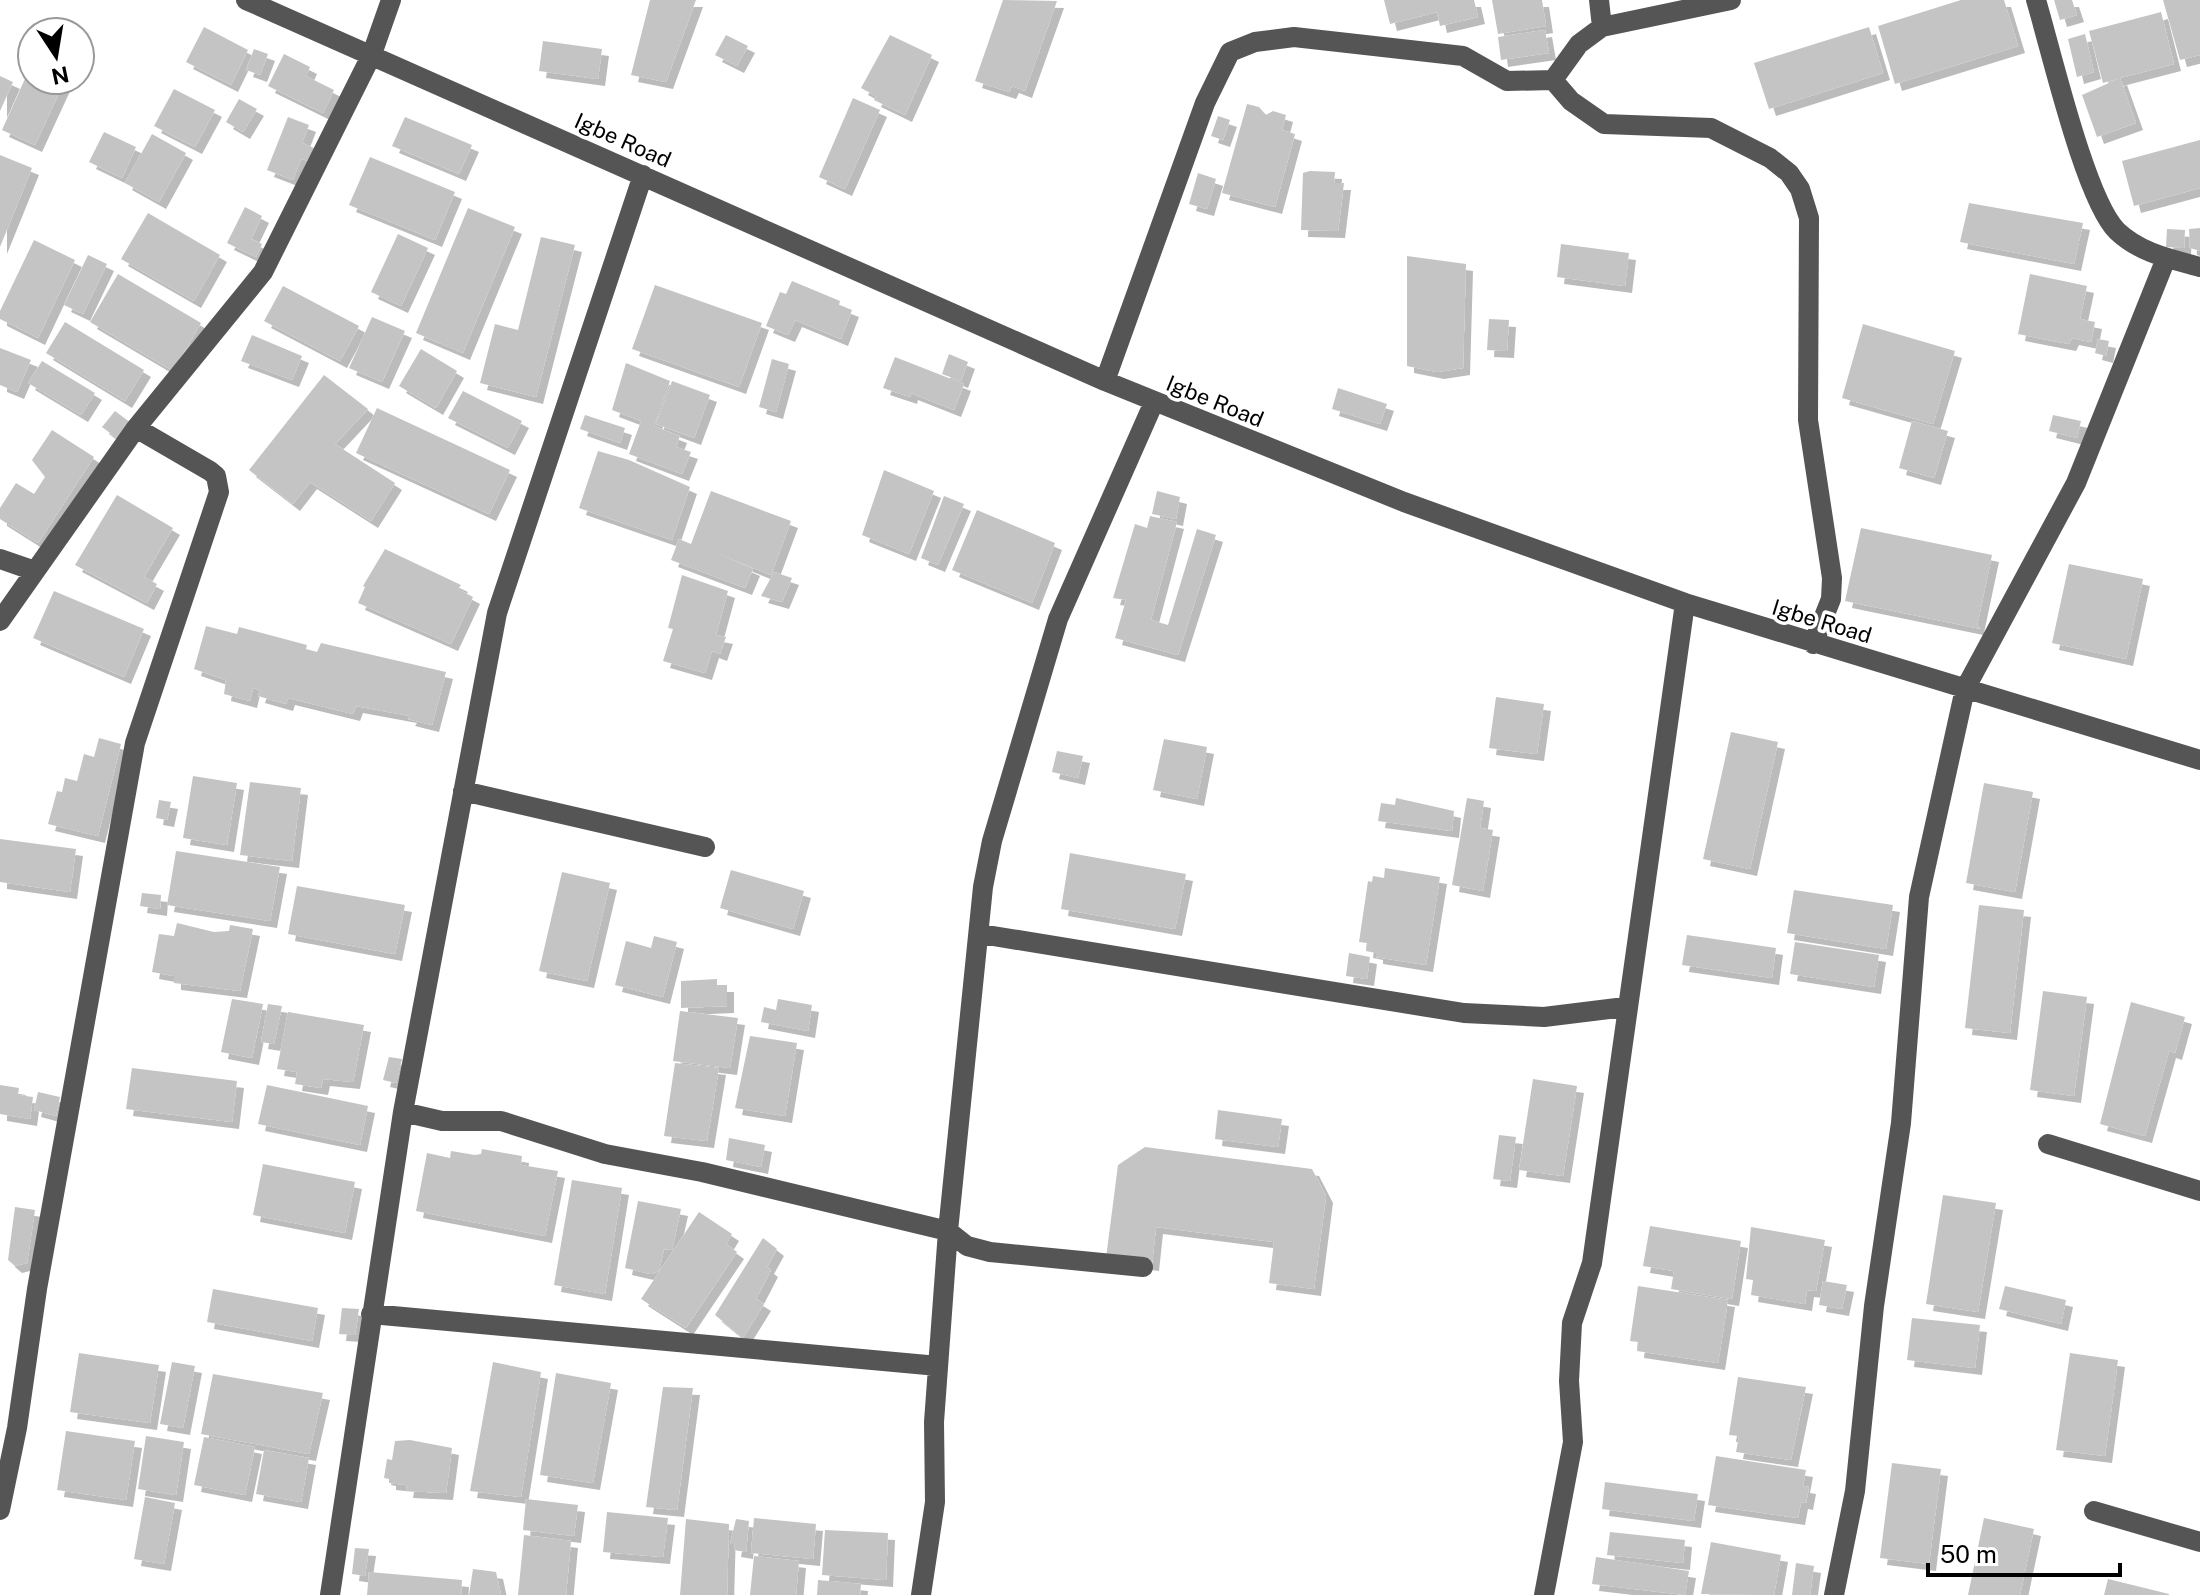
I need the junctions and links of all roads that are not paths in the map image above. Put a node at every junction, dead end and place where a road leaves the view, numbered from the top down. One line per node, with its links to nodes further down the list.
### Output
1 (246, 0): 7 (street, Igbe Road)
2 (391, 0): 7 (street)
3 (1599, 0): 6 (street)
4 (1731, 0): 6 (street)
5 (2036, 0): 10 (street)
6 (1602, 27): 8 (street)
7 (372, 54): 9 (street, Igbe Road); 14 (street)
8 (1553, 80): 12 (street); 19 (street)
9 (643, 175): 12 (street, Igbe Road); 22 (street)
10 (2165, 261): 11 (street); 20 (street)
11 (2200, 267)
12 (1105, 381): 13 (street, Igbe Road)
13 (1154, 402): 17 (street, Igbe Road); 24 (street)
14 (136, 428): 16 (street); 33 (street)
15 (0, 559): 16 (street)
16 (32, 570): 18 (street)
17 (1685, 603): 19 (street, Igbe Road); 25 (street)
18 (0, 621)
19 (1813, 644): 20 (street, Igbe Road)
20 (1965, 689): 21 (street, Igbe Road); 39 (street)
21 (2200, 760)
22 (463, 791): 23 (street); 26 (street)
23 (705, 847)
24 (981, 934): 25 (street); 29 (street)
25 (1625, 1007): 38 (street)
26 (403, 1112): 29 (street); 31 (street)
27 (2048, 1144): 28 (street)
28 (2200, 1191)
29 (948, 1231): 30 (street); 32 (street)
30 (1143, 1267)
31 (371, 1314): 32 (street); 36 (street)
32 (938, 1366): 37 (street)
33 (0, 1510)
34 (2094, 1511): 35 (street)
35 (2200, 1542)
36 (330, 1595)
37 (921, 1595)
38 (1544, 1595)
39 (1834, 1595)

